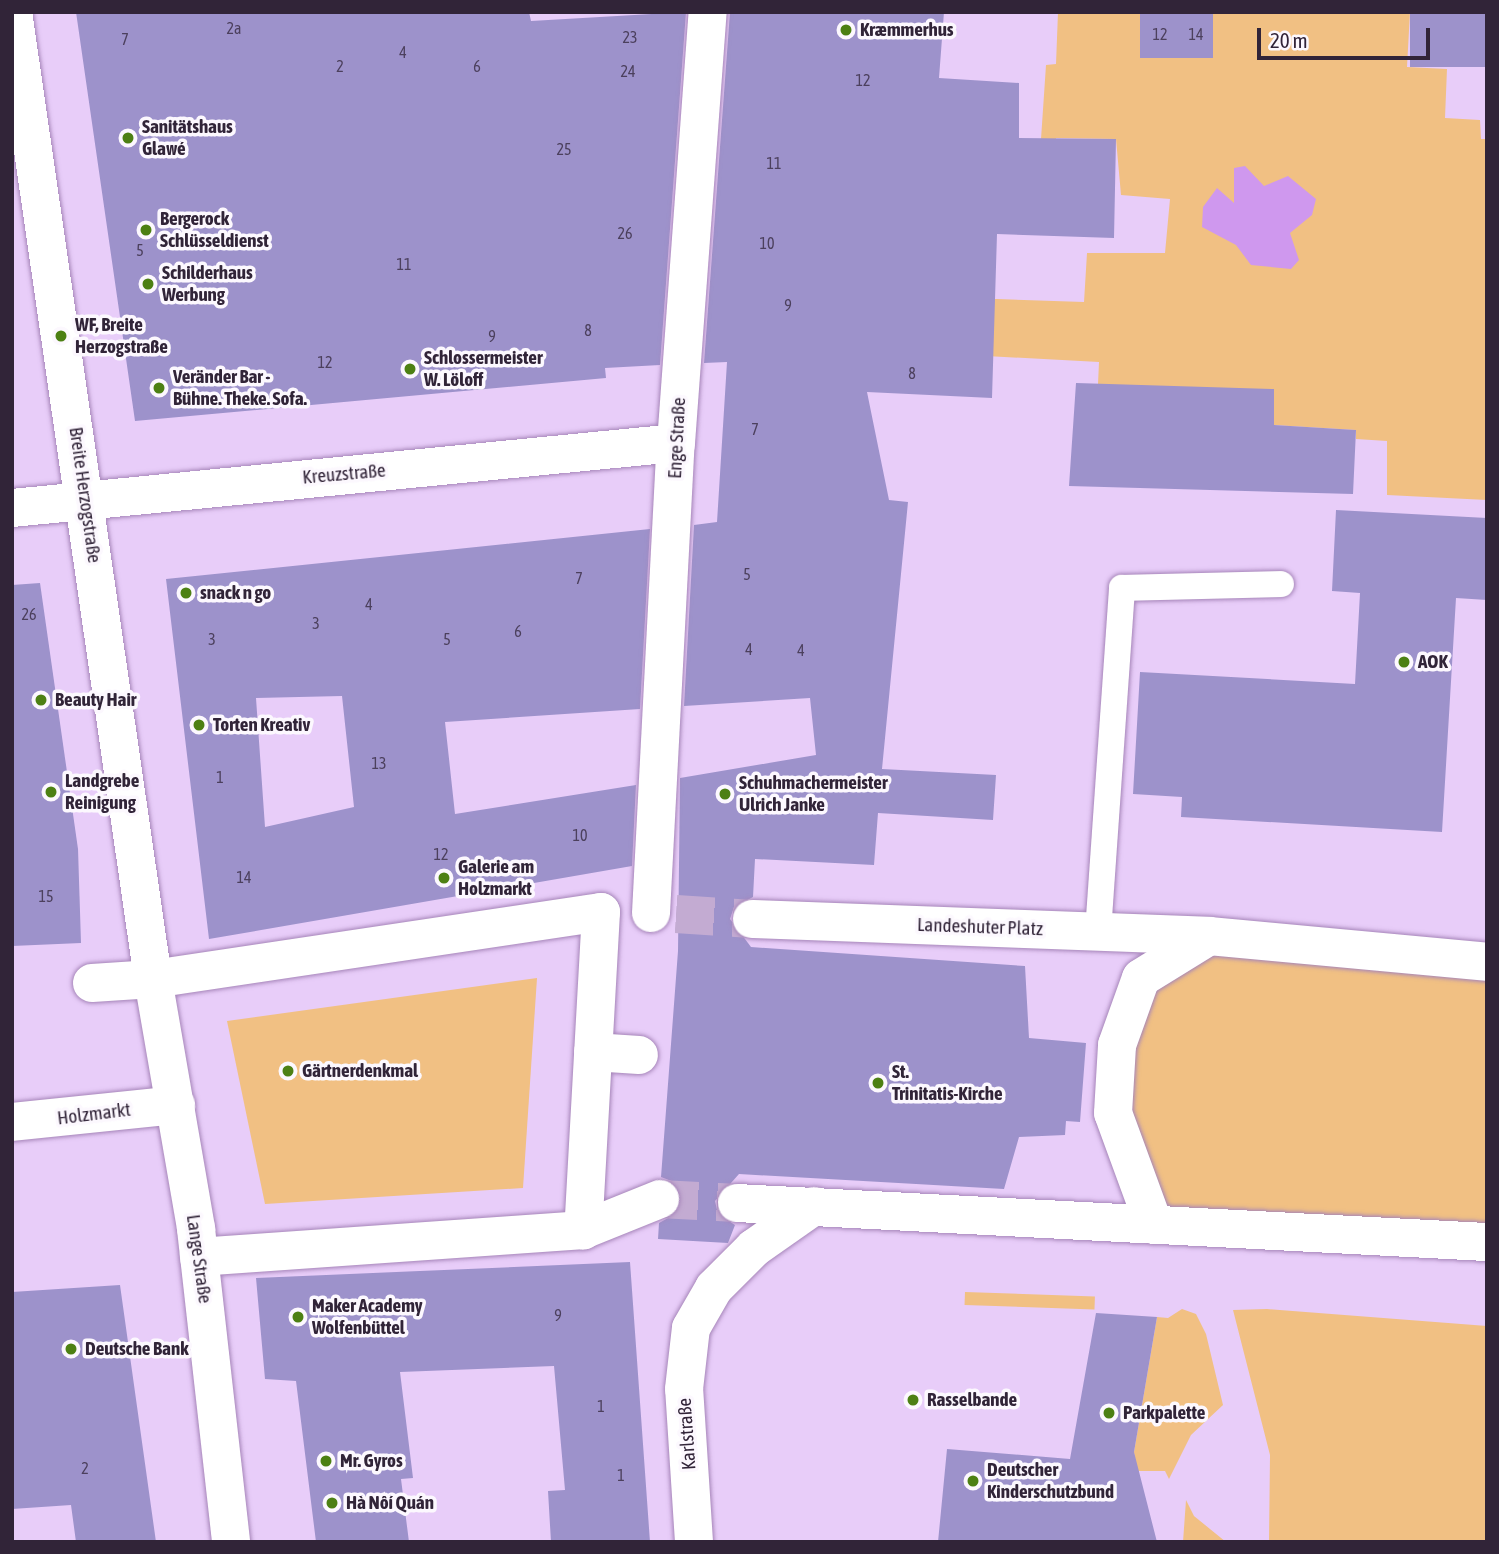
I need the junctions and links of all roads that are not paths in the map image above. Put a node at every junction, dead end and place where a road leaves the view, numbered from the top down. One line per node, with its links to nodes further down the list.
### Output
1 (13, 12): 4 (street, Breite Herzogstraße)
2 (708, 12): 3 (street, Enge Straße)
3 (676, 443): 4 (street, Kreuzstraße); 7 (street, Enge Straße)
4 (86, 499): 5 (street, Kreuzstraße); 12 (street, Breite Herzogstraße)
5 (12, 508)
6 (1281, 584): 9 (lane)
7 (601, 912): 12 (street); 14 (street)
8 (752, 919): 9 (street, Landeshuter Platz)
9 (1098, 932): 10 (street, Landeshuter Platz)
10 (1209, 936): 11 (street, Landeshuter Platz); 21 (street)
11 (1487, 962)
12 (153, 979): 13 (street); 16 (street, Lange Straße)
13 (92, 983)
14 (593, 1052): 15 (street); 22 (street)
15 (639, 1055)
16 (176, 1105): 17 (street, Holzmarkt); 24 (street, Lange Straße)
17 (12, 1122)
18 (660, 1199): 22 (street)
19 (737, 1203): 20 (street)
20 (814, 1206): 21 (street); 26 (street, Karlstraße)
21 (1154, 1225): 23 (street)
22 (583, 1230): 24 (street)
23 (1487, 1242)
24 (199, 1256): 25 (street, Lange Straße)
25 (231, 1542)
26 (694, 1542)

